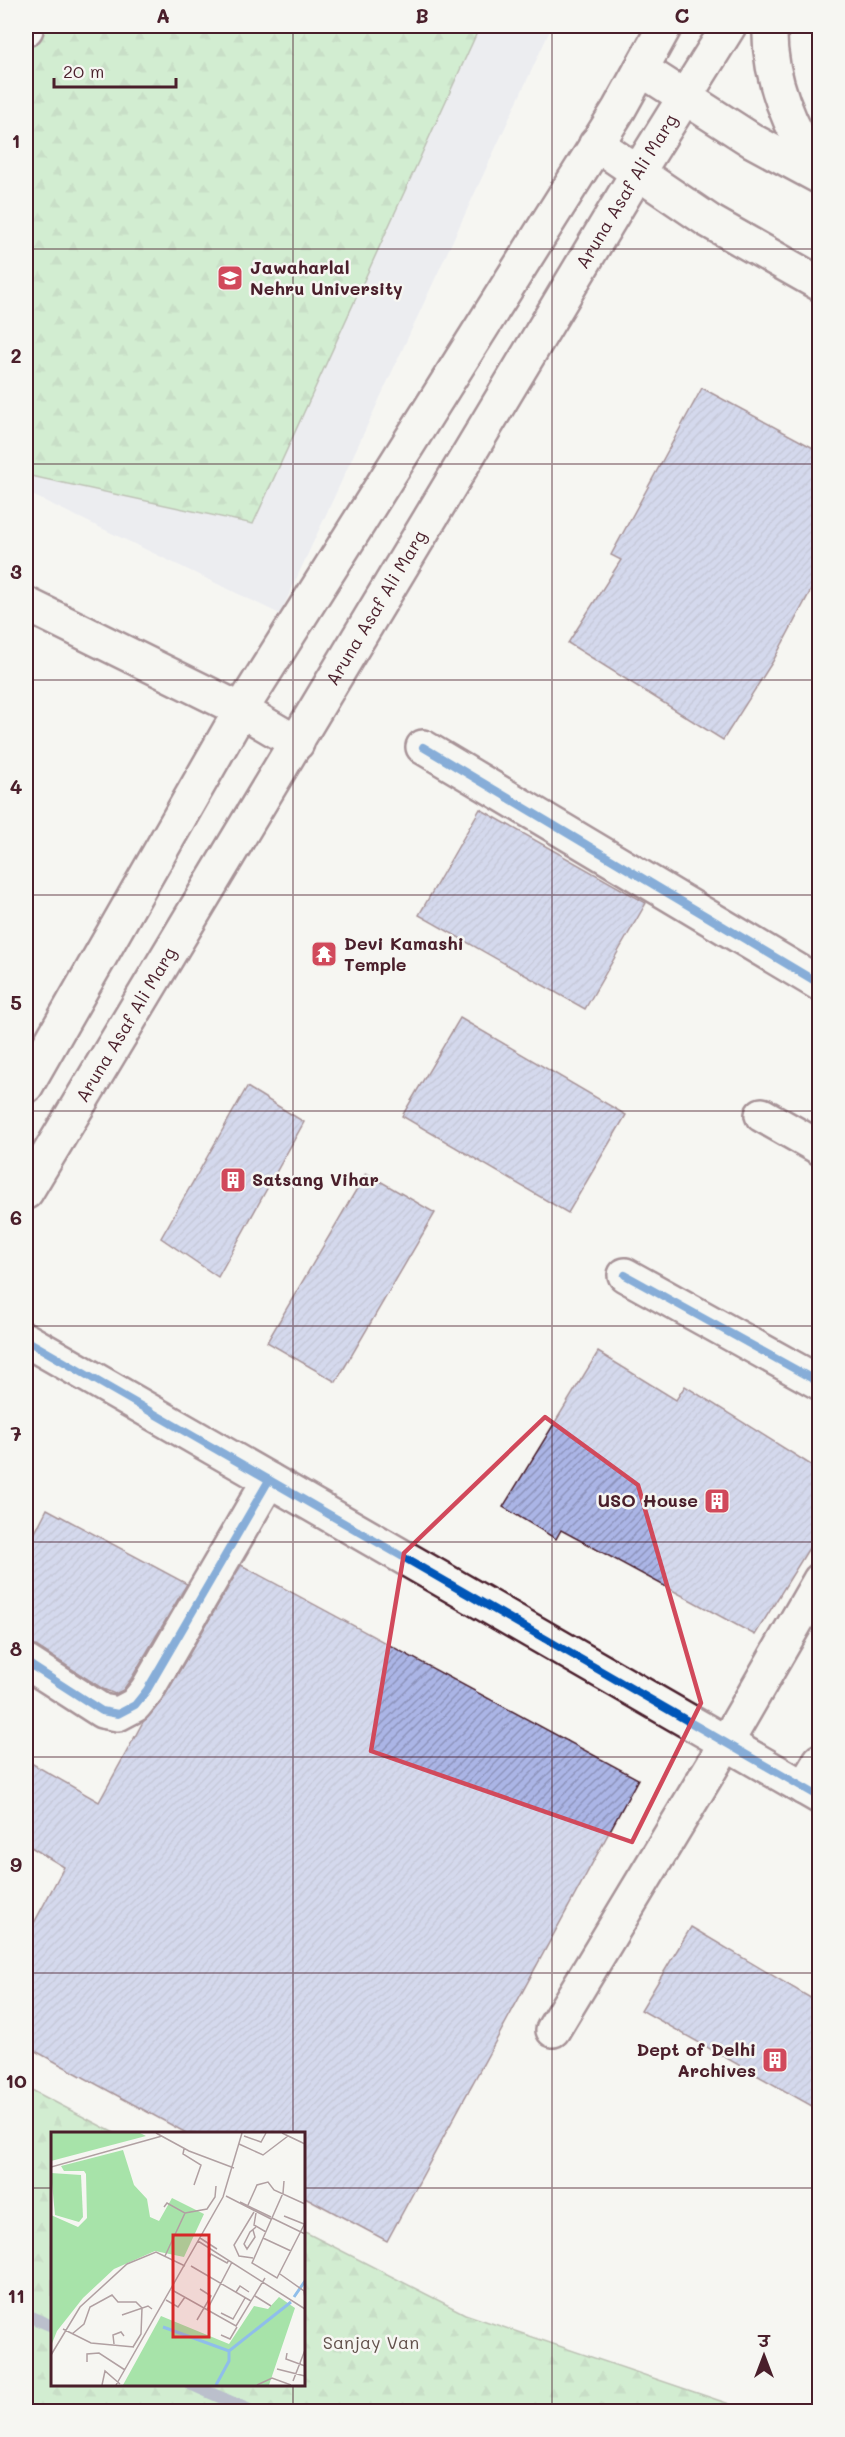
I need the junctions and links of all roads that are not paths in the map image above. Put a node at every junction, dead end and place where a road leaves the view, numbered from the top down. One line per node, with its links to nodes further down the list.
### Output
1 (665, 26): 4 (main road)
2 (729, 26): 5 (main road, Aruna Asaf Ali Marg)
3 (770, 26): 8 (main road)
4 (641, 69): 5 (main road); 6 (main road)
5 (685, 96): 7 (main road, Aruna Asaf Ali Marg); 9 (main road)
6 (596, 144): 7 (main road); 12 (main road)
7 (638, 172): 10 (main road); 13 (main road, Aruna Asaf Ali Marg)
8 (819, 172)
9 (819, 177)
10 (819, 284)
11 (26, 604): 12 (main road)
12 (241, 710): 13 (main road); 16 (main road)
13 (297, 742): 19 (main road, Aruna Asaf Ali Marg)
14 (423, 747): 15 (main road)
15 (819, 984)
16 (26, 1086)
17 (762, 1115): 18 (main road)
18 (819, 1148)
19 (26, 1192)
20 (625, 1275): 22 (main road)
21 (26, 1340): 23 (main road)
22 (819, 1383)
23 (269, 1480): 25 (main road); 26 (main road)
24 (819, 1580): 26 (main road)
25 (26, 1662)
26 (726, 1743): 27 (main road); 28 (main road)
27 (814, 1782)
28 (553, 2030)

